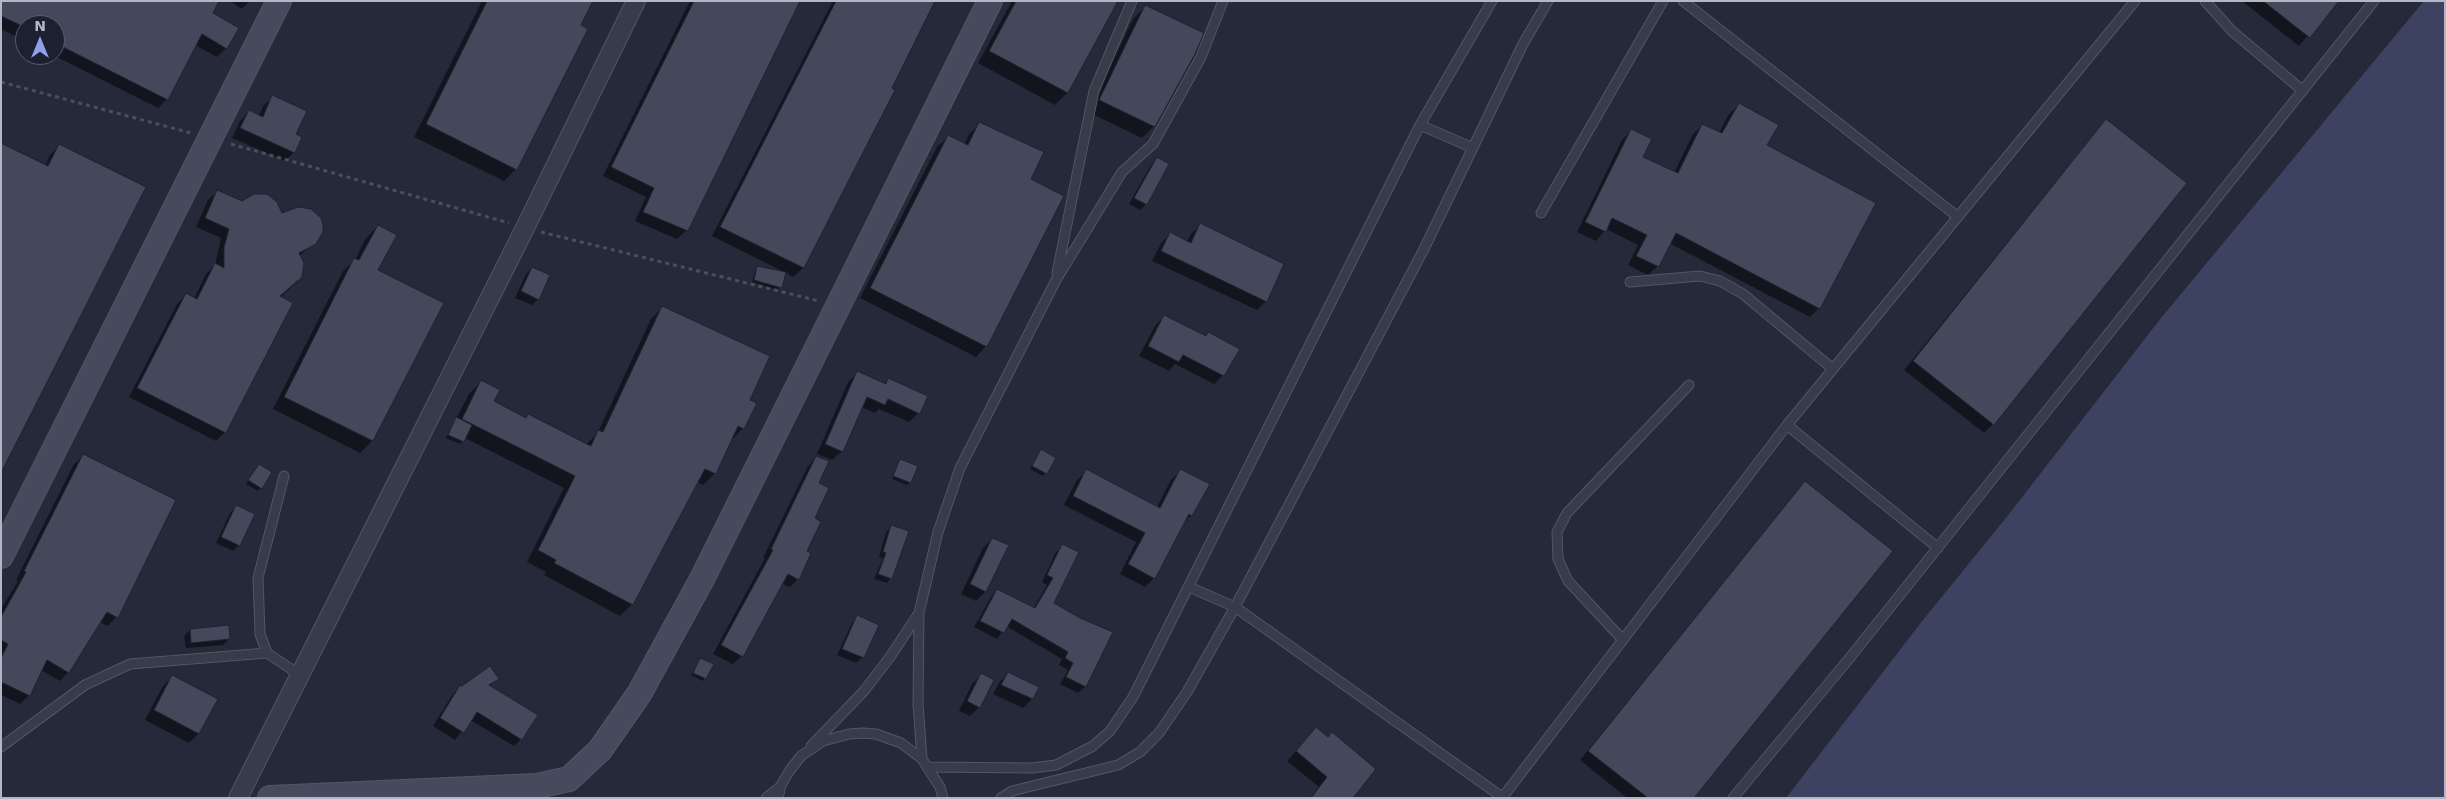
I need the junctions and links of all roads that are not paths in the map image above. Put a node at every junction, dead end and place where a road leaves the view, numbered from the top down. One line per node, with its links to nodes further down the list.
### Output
1 (279, 1): 25 (main road)
2 (636, 1): 31 (street)
3 (990, 1): 39 (main road)
4 (1132, 1): 18 (lane)
5 (1223, 1): 18 (lane)
6 (1492, 1): 14 (lane)
7 (1548, 1): 15 (lane)
8 (1663, 1): 16 (lane)
9 (1683, 1): 17 (lane)
10 (2135, 1): 17 (lane)
11 (2205, 1): 13 (lane)
12 (2374, 1): 13 (lane)
13 (2304, 91): 24 (lane)
14 (1420, 125): 15 (lane); 26 (lane)
15 (1473, 148): 27 (lane)
16 (1541, 213)
17 (1958, 216): 20 (lane)
18 (1056, 280): 28 (lane)
19 (1630, 282): 20 (lane)
20 (1833, 369): 22 (lane)
21 (1689, 385): 29 (lane)
22 (1787, 425): 24 (lane); 29 (lane)
23 (284, 476): 30 (lane)
24 (1938, 548): 44 (lane)
25 (1, 556)
26 (1189, 587): 27 (lane); 35 (lane)
27 (1235, 607): 37 (lane); 43 (lane)
28 (919, 613): 33 (lane); 34 (lane)
29 (1623, 640): 37 (lane)
30 (266, 653): 31 (lane); 32 (lane)
31 (300, 675): 38 (street)
32 (1, 747)
33 (801, 756): 34 (lane); 36 (lane)
34 (922, 759): 35 (lane)
35 (929, 767): 42 (lane)
36 (781, 785): 40 (lane); 41 (lane)
37 (1502, 797)
38 (238, 798)
39 (270, 798)
40 (766, 798)
41 (778, 798)
42 (943, 798)
43 (1001, 798)
44 (1733, 798)

